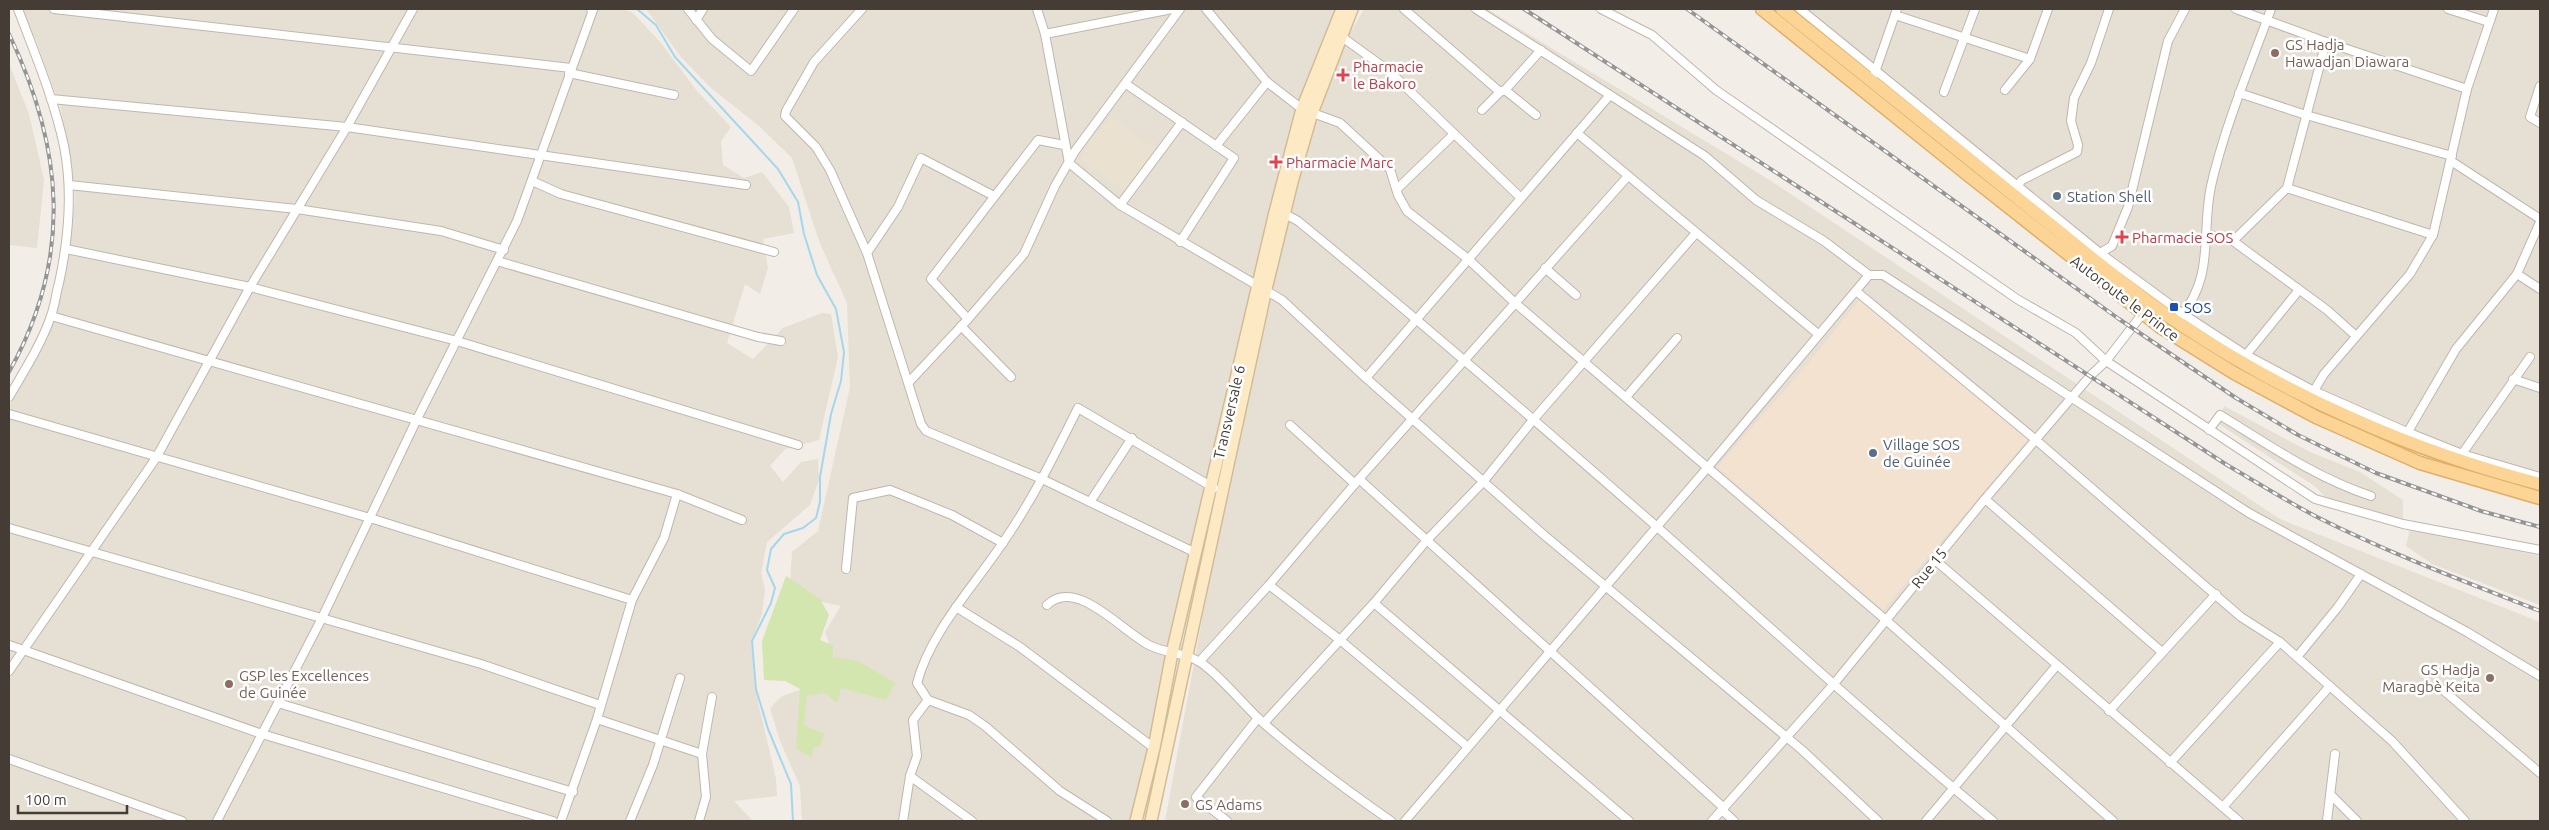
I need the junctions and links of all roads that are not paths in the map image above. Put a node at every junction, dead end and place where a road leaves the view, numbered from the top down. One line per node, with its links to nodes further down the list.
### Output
1 (18, 9): 52 (street)
2 (54, 9): 37 (street)
3 (412, 9): 37 (street)
4 (591, 9): 40 (street)
5 (688, 9): 30 (street)
6 (703, 9): 30 (street)
7 (794, 9): 30 (street)
8 (862, 9): 88 (street)
9 (1037, 9): 33 (street)
10 (1172, 9): 33 (street)
11 (1180, 9): 43 (street)
12 (1206, 9): 42 (street)
13 (1342, 9): 54 (main road, Transversale 6)
14 (1352, 9): 34 (main road, Transversale 6)
15 (1404, 9): 47 (street)
16 (1476, 9): 38 (street)
17 (1601, 9): 115 (street)
18 (1762, 9): 102 (main road, Autoroute le Prince)
19 (1782, 9): 41 (main road, Autoroute le Prince)
20 (1800, 9): 41 (street)
21 (1975, 9): 35 (street)
22 (2048, 9): 39 (street)
23 (2108, 9): 73 (street)
24 (2185, 9): 89 (street)
25 (2236, 9): 31 (street)
26 (2271, 9): 31 (street)
27 (2448, 9): 32 (street)
28 (2494, 9): 32 (street)
29 (1896, 12): 35 (street); 41 (street)
30 (696, 20)
31 (2267, 20): 36 (street); 49 (street)
32 (2488, 22): 45 (street)
33 (1045, 34): 62 (street)
34 (1342, 37): 54 (main road, Transversale 6); 61 (street)
35 (1965, 39): 39 (street); 48 (street)
36 (2326, 42): 45 (street); 55 (street)
37 (389, 48): 40 (street); 59 (street)
38 (1541, 50): 47 (street); 51 (street)
39 (2030, 59): 46 (street)
40 (570, 70): 50 (street); 64 (street)
41 (1874, 77): 73 (main road, Autoroute le Prince)
42 (1267, 82): 54 (street); 63 (street)
43 (1126, 84): 57 (street); 66 (street)
44 (2540, 86): 58 (street)
45 (2467, 89): 65 (street)
46 (2005, 90)
47 (1502, 91): 53 (street); 56 (street)
48 (1944, 92)
49 (2239, 92): 55 (street); 81 (street)
50 (674, 95)
51 (1610, 95): 60 (street); 94 (street)
52 (51, 99): 59 (street); 69 (street)
53 (1482, 110)
54 (1307, 111): 71 (street); 78 (main road, Transversale 6); 96 (main road, Transversale 6)
55 (2306, 115): 65 (street); 72 (street)
56 (1536, 116)
57 (1182, 122): 63 (street); 76 (street)
58 (2540, 123)
59 (346, 128): 64 (street); 77 (street)
60 (1577, 132): 67 (street); 75 (street)
61 (1454, 134): 71 (street); 75 (street)
62 (1064, 145): 66 (street); 74 (street)
63 (1216, 146): 84 (street)
64 (541, 156): 68 (street); 70 (street)
65 (2451, 159): 79 (street); 82 (street)
66 (1069, 163): 76 (street); 105 (street)
67 (1628, 176): 80 (street); 92 (street)
68 (532, 181): 86 (street); 87 (street)
69 (69, 185): 77 (street); 85 (street)
70 (746, 185)
71 (1398, 188): 90 (street)
72 (2288, 188): 82 (street); 83 (street)
73 (2014, 190): 89 (main road, Autoroute le Prince)
74 (994, 196): 88 (street); 105 (street)
75 (1521, 198): 90 (street)
76 (1120, 205): 84 (street)
77 (297, 209): 86 (street); 95 (street)
78 (1285, 214): 96 (main road, Transversale 6); 106 (street)
79 (2540, 221): 93 (street)
80 (1696, 233): 108 (street); 118 (street)
81 (2207, 234): 83 (street); 104 (street)
82 (2433, 235): 109 (street)
83 (2232, 241): 98 (street)
84 (1180, 242): 96 (street)
85 (66, 249): 95 (street); 103 (street)
86 (504, 250): 91 (street)
87 (774, 252)
88 (867, 253): 122 (street)
89 (2098, 257): 104 (main road, Autoroute le Prince)
90 (1468, 260): 101 (street); 106 (street)
91 (497, 261): 111 (street); 112 (street)
92 (1545, 268): 100 (street); 101 (street)
93 (2517, 274): 97 (street); 134 (street)
94 (1869, 275): 99 (street); 127 (street)
95 (250, 287): 112 (street); 116 (street)
96 (1262, 287): 120 (street); 146 (main road, Transversale 6)
97 (2540, 289)
98 (2299, 290): 109 (street); 113 (street)
99 (1856, 291): 108 (street); 136 (street)
100 (1576, 295)
101 (1514, 302): 117 (street); 118 (street)
102 (2143, 313): 115 (street, Rue 15); 149 (main road, Autoroute le Prince)
103 (51, 316): 116 (street); 125 (street)
104 (2179, 318): 113 (street); 124 (main road, Autoroute le Prince)
105 (968, 319): 107 (street)
106 (1417, 319): 117 (street); 120 (street)
107 (962, 326): 119 (street); 122 (street)
108 (1818, 334): 140 (street)
109 (2356, 336): 124 (street)
110 (1677, 338): 126 (street)
111 (781, 340)
112 (457, 341): 129 (street); 137 (street)
113 (2246, 355): 124 (street)
114 (2530, 357): 121 (street)
115 (2106, 361): 127 (street, Rue 15); 133 (street)
116 (208, 362): 129 (street); 139 (street)
117 (1464, 362): 130 (street); 131 (street)
118 (1585, 362): 126 (street); 131 (street)
119 (1012, 377)
120 (1366, 378): 130 (street)
121 (2513, 379): 123 (street); 138 (street)
122 (909, 382): 142 (street)
123 (2540, 388)
124 (2312, 395): 134 (main road, Autoroute le Prince)
125 (9, 397)
126 (1626, 397): 140 (street)
127 (2072, 398): 136 (street, Rue 15); 163 (street)
128 (9, 414): 139 (street)
129 (417, 419): 147 (street); 152 (street)
130 (1412, 420): 143 (street); 144 (street)
131 (1533, 420): 144 (street); 154 (street)
132 (1290, 425): 143 (street)
133 (2209, 430): 148 (street); 158 (street)
134 (2405, 436): 138 (street); 145 (main road, Autoroute le Prince)
135 (1132, 438): 142 (street); 146 (street); 151 (street)
136 (2036, 440): 150 (street, Rue 15); 166 (street)
137 (798, 445)
138 (2462, 454): 141 (street)
139 (156, 458): 152 (street); 159 (street)
140 (1708, 467): 154 (street); 172 (street)
141 (2540, 477)
142 (1042, 479): 151 (street); 157 (street)
143 (1357, 482): 156 (street); 164 (street)
144 (1483, 482): 156 (street); 165 (street)
145 (2540, 484)
146 (1217, 490): 160 (main road, Transversale 6); 181 (main road, Transversale 6)
147 (677, 494): 153 (street); 167 (street)
148 (2371, 496)
149 (2540, 498)
150 (1984, 499): 161 (street, Rue 15); 178 (street)
151 (1090, 502): 160 (street)
152 (370, 518): 167 (street); 171 (street)
153 (742, 520)
154 (1657, 527): 165 (street); 187 (street)
155 (9, 528): 159 (street)
156 (1427, 540): 168 (street); 177 (street)
157 (1003, 543): 162 (street); 170 (street)
158 (2540, 550)
159 (90, 552): 171 (street); 176 (street)
160 (1196, 553): 179 (main road, Transversale 6)
161 (1935, 560): 172 (street, Rue 15); 183 (street)
162 (846, 569)
163 (2361, 574): 180 (street); 185 (street)
164 (1270, 585): 173 (street); 182 (street)
165 (1605, 588): 177 (street); 200 (street)
166 (2216, 594): 174 (street); 178 (street)
167 (632, 600): 193 (street)
168 (1374, 603): 173 (street); 194 (street)
169 (1047, 604): 179 (street)
170 (956, 607): 191 (street); 203 (street)
171 (321, 620): 192 (street); 193 (street)
172 (1887, 621): 187 (street, Rue 15); 198 (street)
173 (1340, 640): 197 (street); 202 (street)
174 (2280, 642): 180 (street); 207 (street)
175 (9, 645): 176 (street)
176 (24, 650): 184 (street); 199 (street)
177 (1550, 652): 194 (street); 214 (street)
178 (2162, 652): 195 (street)
179 (1172, 653): 181 (street); 203 (main road, Transversale 6)
180 (2297, 656): 188 (street)
181 (1187, 657): 182 (street); 225 (main road, Transversale 6)
182 (1200, 661): 197 (street)
183 (2057, 665): 195 (street); 198 (street)
184 (9, 671)
185 (2540, 676)
186 (680, 678): 201 (street)
187 (1833, 685): 200 (street, Rue 15); 210 (street)
188 (2330, 686): 213 (street); 239 (street)
189 (2443, 690): 208 (street)
190 (712, 697): 204 (street)
191 (928, 700): 209 (street); 223 (street)
192 (278, 703): 199 (street); 211 (street)
193 (600, 705): 196 (street)
194 (1499, 711): 202 (street); 229 (street)
195 (2109, 711): 207 (street)
196 (597, 719): 201 (street); 211 (street)
197 (1261, 721): 226 (street); 227 (street)
198 (2006, 726): 210 (street); 235 (street)
199 (262, 734): 216 (street); 217 (street)
200 (1786, 738): 214 (street, Rue 15); 232 (street)
201 (661, 740): 204 (street); 219 (street)
202 (1468, 747): 228 (street)
203 (1154, 748): 224 (main road, Transversale 6)
204 (702, 754): 220 (street)
205 (2335, 754): 212 (street)
206 (9, 759): 215 (street)
207 (2170, 763): 213 (street)
208 (2540, 774)
209 (910, 776): 221 (street); 222 (street)
210 (1953, 788): 233 (street); 234 (street)
211 (573, 792): 218 (street)
212 (2331, 796): 237 (street); 238 (street)
213 (2223, 807): 236 (street)
214 (1723, 809): 230 (street, Rue 15); 231 (street)
215 (182, 821)
216 (217, 821)
217 (553, 821)
218 (561, 821)
219 (630, 821)
220 (699, 821)
221 (903, 821)
222 (972, 821)
223 (1107, 821)
224 (1136, 821)
225 (1151, 821)
226 (1227, 821)
227 (1391, 821)
228 (1405, 821)
229 (1629, 821)
230 (1712, 821)
231 (1734, 821)
232 (1878, 821)
233 (1926, 821)
234 (1993, 821)
235 (2113, 821)
236 (2239, 821)
237 (2327, 821)
238 (2357, 821)
239 (2465, 821)

